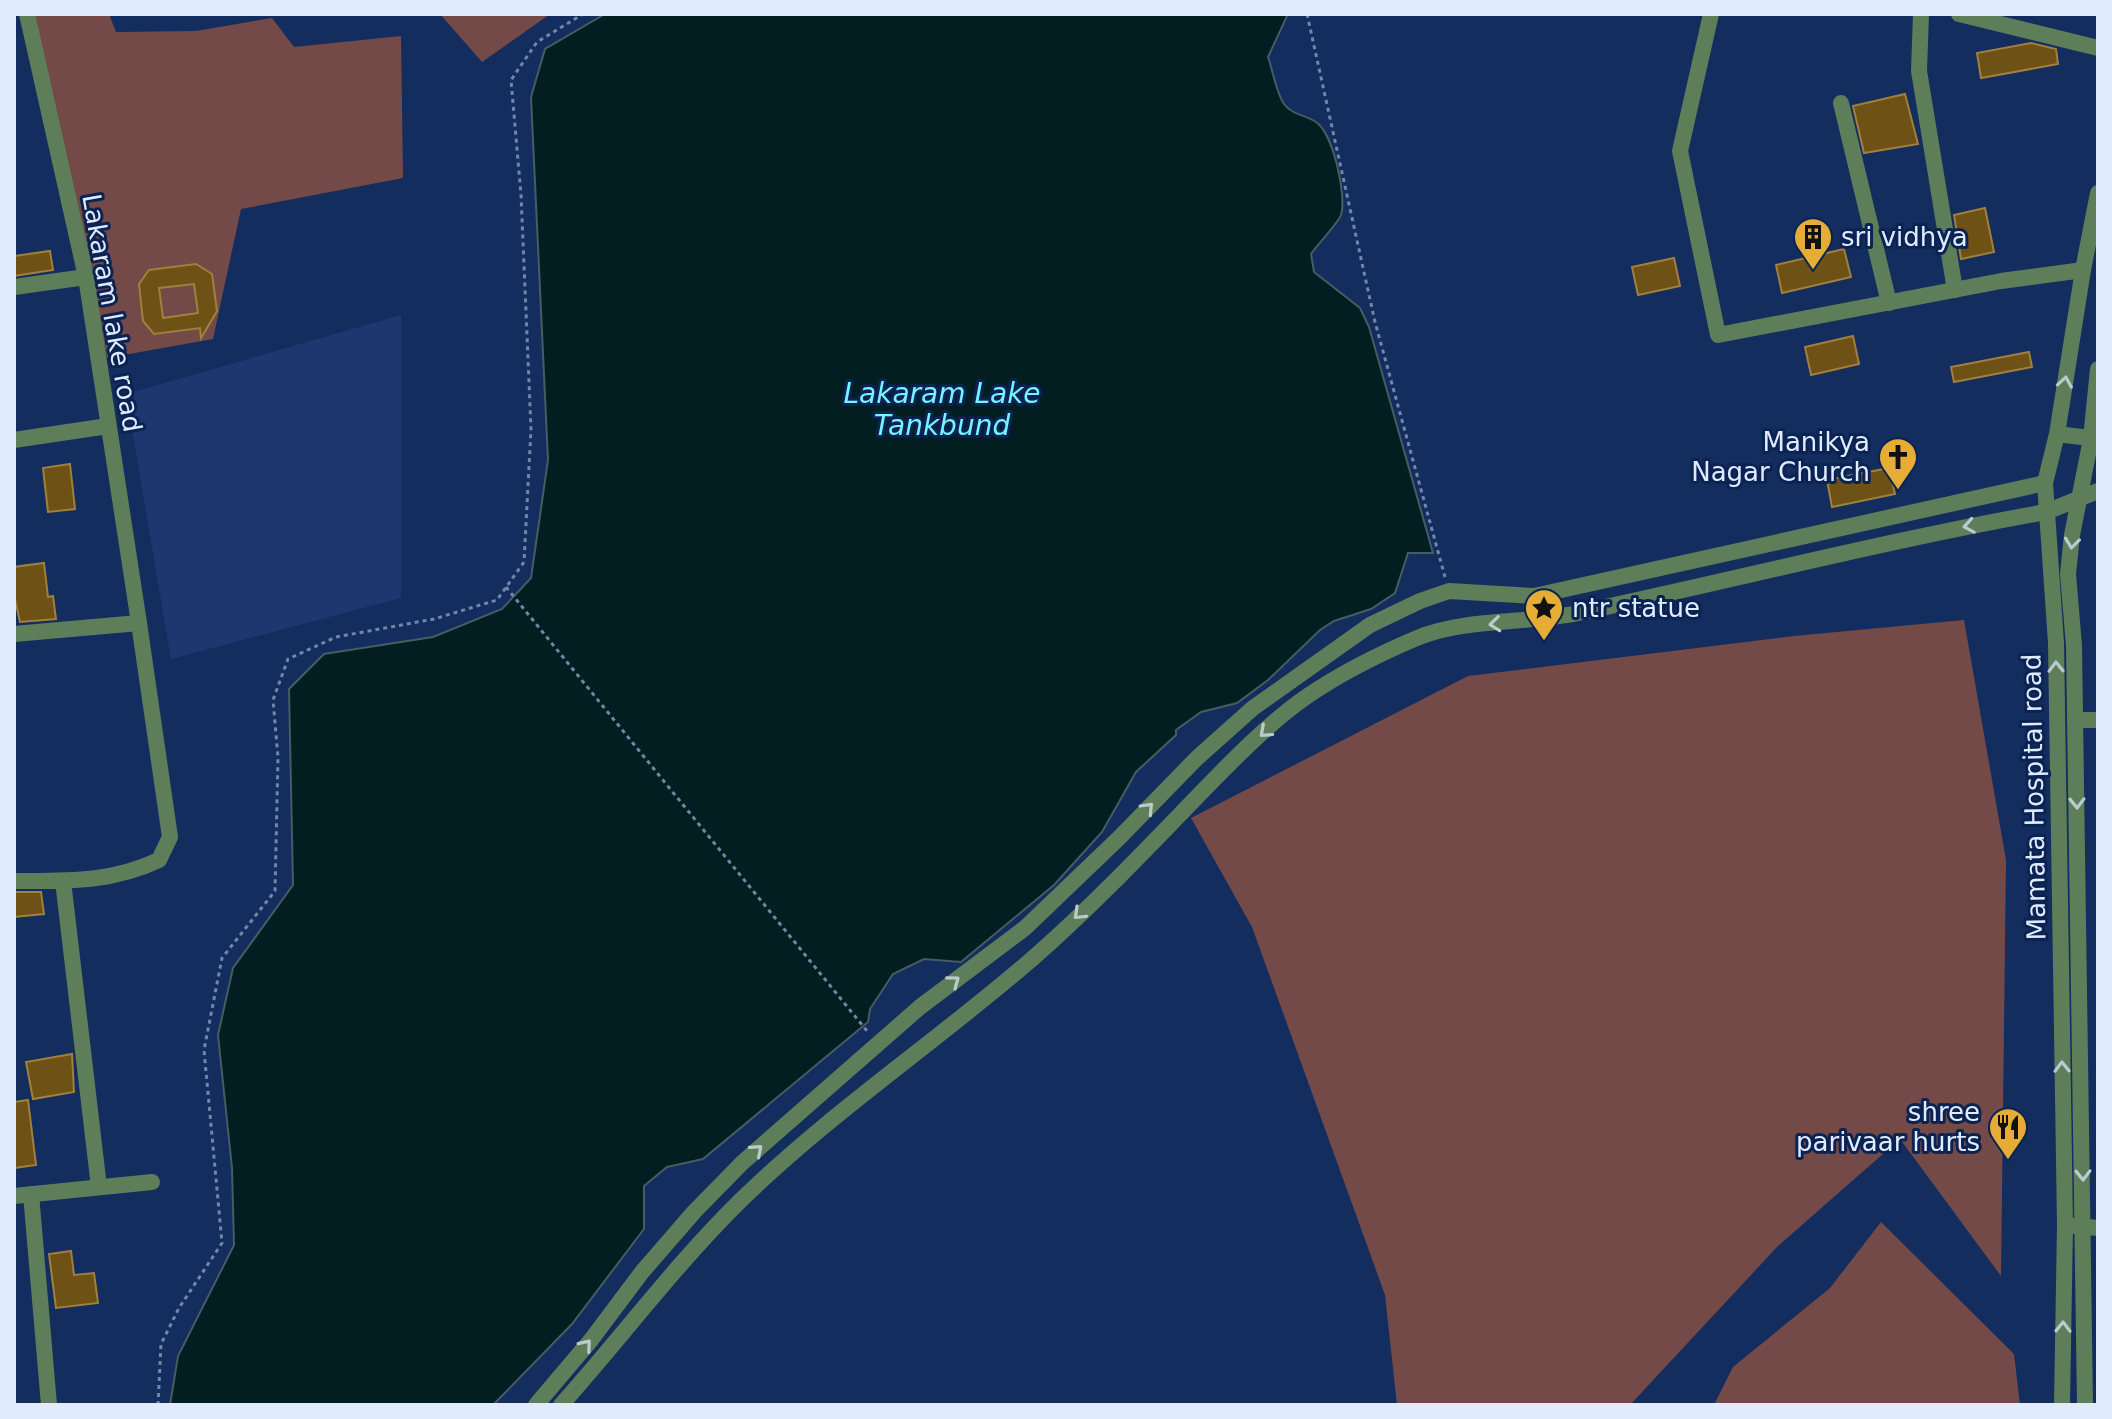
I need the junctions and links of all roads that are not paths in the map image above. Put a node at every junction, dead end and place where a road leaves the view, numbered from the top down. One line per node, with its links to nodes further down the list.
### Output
1 (27, 14): 5 (street); 10 (street, Lakaram lake road)
2 (1711, 14): 13 (street)
3 (1921, 14): 12 (street)
4 (1959, 14): 6 (street)
5 (14, 19)
6 (2098, 48)
7 (1841, 103): 13 (street)
8 (2098, 193): 9 (street, Mamata Hospital road)
9 (2083, 270): 12 (street); 16 (street, Mamata Hospital road, one-way to 9)
10 (86, 277): 11 (street); 15 (street, Lakaram lake road)
11 (14, 287)
12 (1955, 290): 13 (street)
13 (1889, 303)
14 (2098, 369): 17 (street, Mamata Hospital road)
15 (108, 426): 18 (street); 25 (street, Lakaram lake road)
16 (2057, 434): 17 (street); 19 (street, Mamata Hospital road)
17 (2094, 439): 21 (street, Mamata Hospital road)
18 (14, 440)
19 (2045, 483): 22 (street, Mamata Hospital road); 23 (street)
20 (2098, 491): 21 (street)
21 (2079, 501): 22 (street); 27 (street, Mamata Hospital road, one-way to 27)
22 (2046, 512): 24 (street, one-way to 24); 34 (street, Mamata Hospital road, one-way to 22)
23 (1534, 596): 24 (street); 37 (street, one-way to 23)
24 (1535, 619): 38 (street, one-way to 38)
25 (139, 623): 26 (street); 30 (street, Lakaram lake road)
26 (14, 634)
27 (2075, 720): 28 (street); 35 (street, Mamata Hospital road, one-way to 35)
28 (2098, 720)
29 (14, 881): 30 (street, Lakaram lake road)
30 (63, 881): 32 (street)
31 (152, 1182): 32 (street)
32 (99, 1187): 33 (street)
33 (22, 1195): 36 (street)
34 (2065, 1225): 35 (street); 39 (street, Mamata Hospital road, one-way to 34)
35 (2091, 1227): 40 (street, Mamata Hospital road)
36 (49, 1405)
37 (536, 1405)
38 (561, 1405)
39 (2062, 1405)
40 (2085, 1405)

